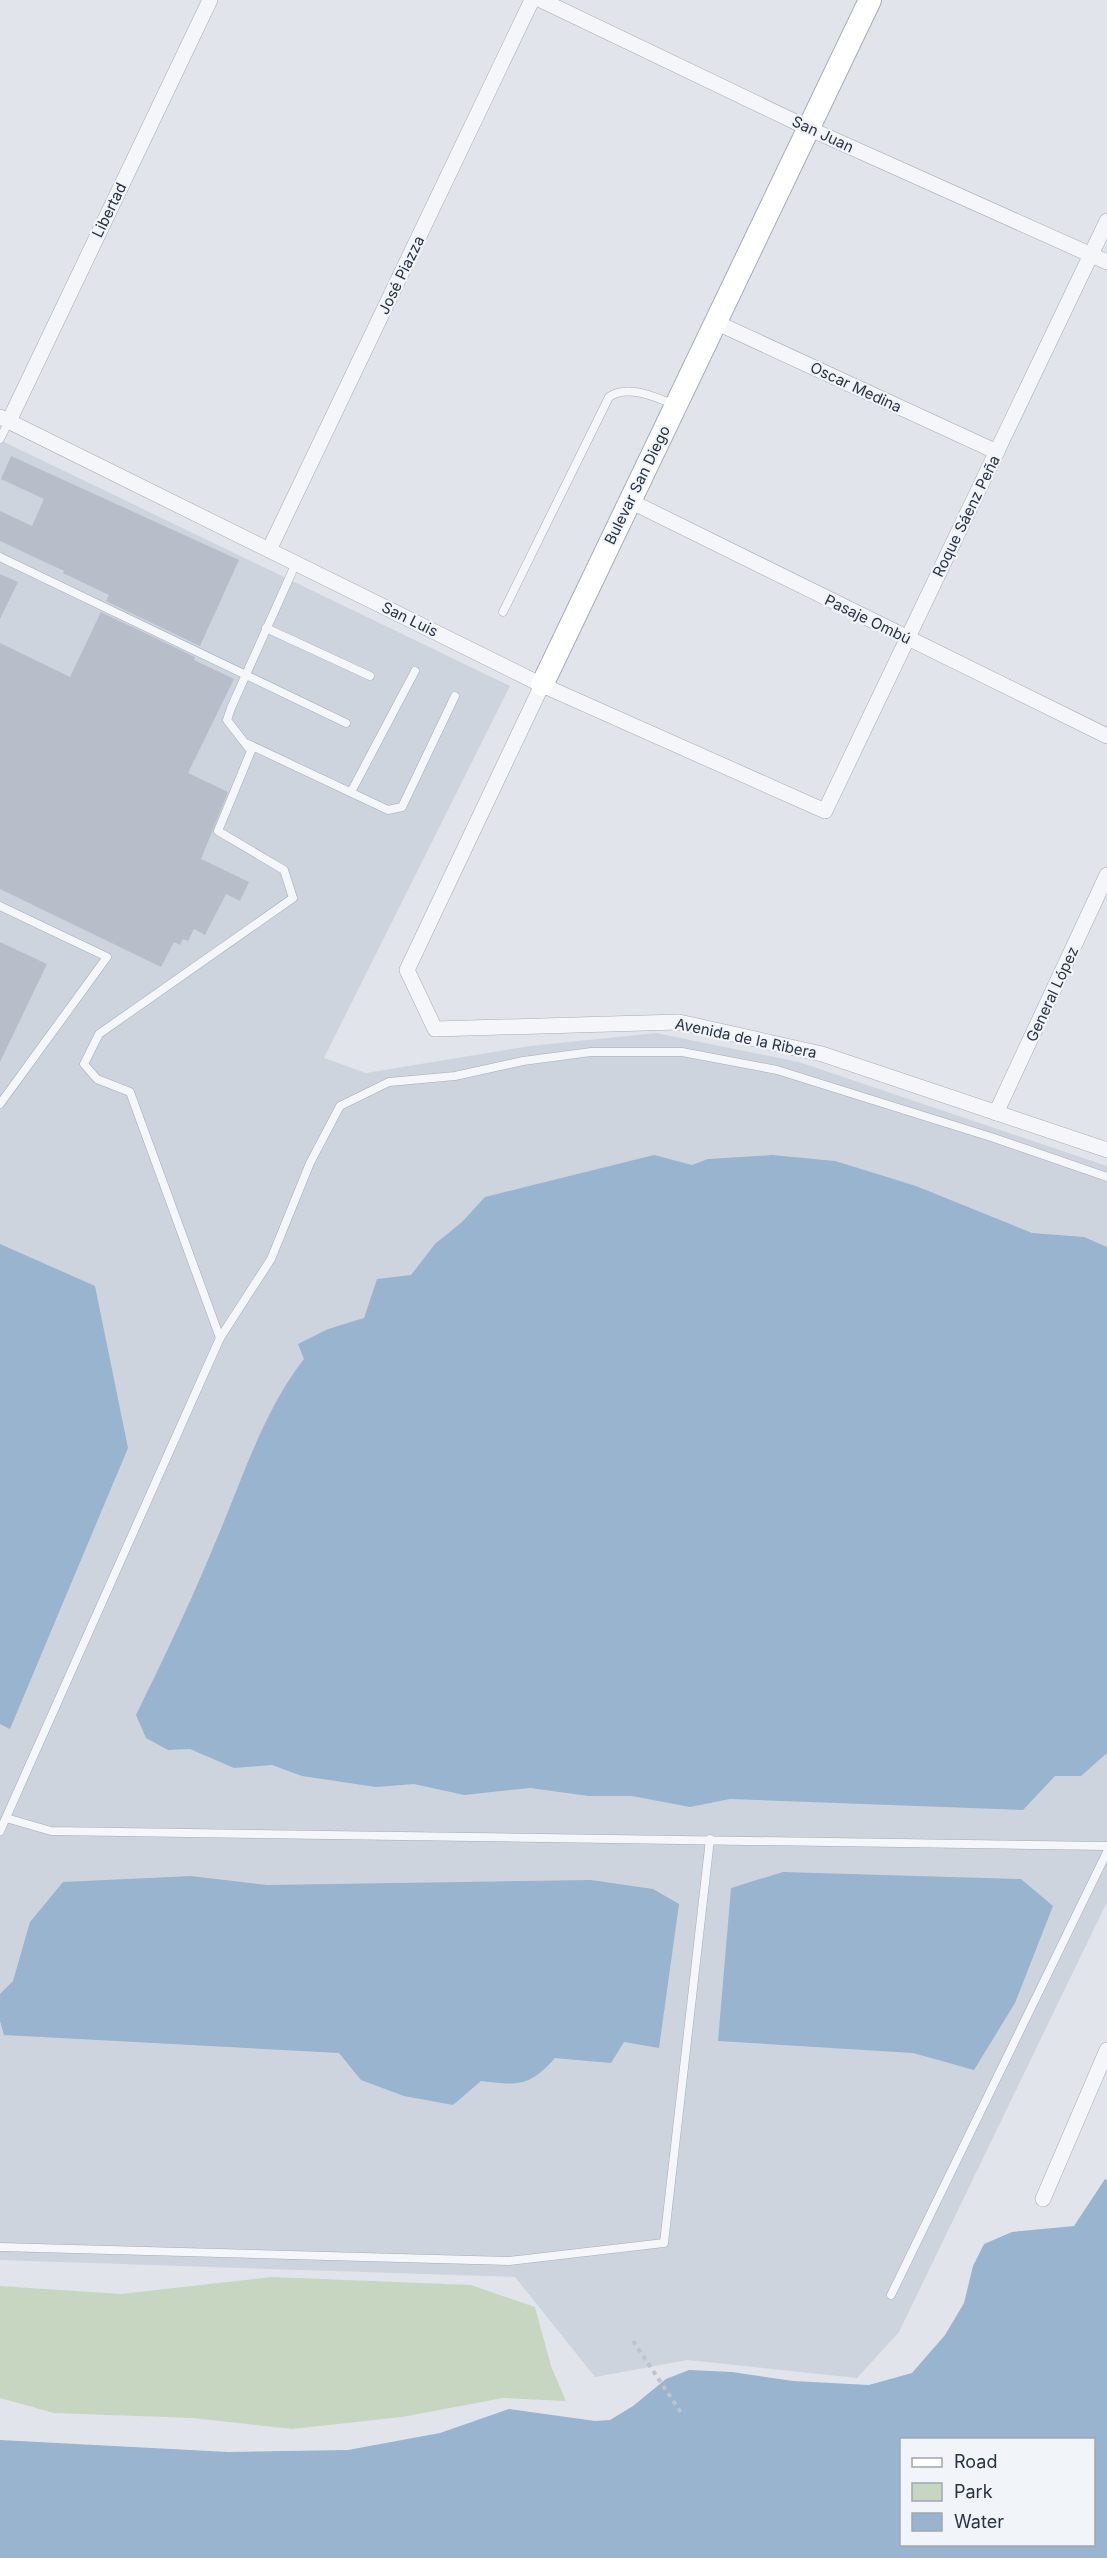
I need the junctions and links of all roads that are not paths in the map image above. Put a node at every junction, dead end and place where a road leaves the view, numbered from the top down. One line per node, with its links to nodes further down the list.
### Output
1 (210, 0): 11 (street, Libertad)
2 (532, 0): 15 (street, José Piazza)
3 (541, 0): 5 (street, San Juan)
4 (870, 0): 5 (street, Bulevar San Diego)
5 (808, 128): 7 (street, San Juan); 9 (street, Bulevar San Diego)
6 (1107, 221): 7 (street, Roque Sáenz Peña)
7 (1091, 254): 8 (street, San Juan); 13 (street, Roque Sáenz Peña)
8 (1107, 262)
9 (716, 322): 10 (street, Bulevar San Diego); 13 (street, Oscar Medina)
10 (675, 405): 14 (street, Bulevar San Diego); 18 (lane)
11 (4, 419): 12 (lane); 15 (street, San Luis)
12 (0, 439)
13 (997, 452): 20 (street, Roque Sáenz Peña)
14 (630, 501): 20 (street, Pasaje Ombú); 24 (street, Bulevar San Diego)
15 (269, 550): 17 (street, San Luis)
16 (0, 556): 22 (lane)
17 (296, 563): 19 (lane); 24 (street, San Luis)
18 (503, 612)
19 (266, 628): 22 (lane); 23 (lane)
20 (908, 639): 27 (street, Pasaje Ombú); 30 (street, Roque Sáenz Peña)
21 (415, 671): 29 (lane)
22 (245, 675): 26 (lane); 28 (lane)
23 (370, 676)
24 (542, 685): 30 (street, San Luis); 33 (street, Bulevar San Diego)
25 (455, 696): 29 (lane)
26 (346, 723)
27 (1107, 736)
28 (248, 744): 29 (lane); 38 (lane)
29 (351, 792)
30 (825, 810)
31 (1107, 875): 35 (street, General López)
32 (0, 906): 34 (lane)
33 (407, 970): 35 (street, Avenida de la Ribera)
34 (0, 1104)
35 (996, 1113): 36 (street, Avenida de la Ribera)
36 (1107, 1150)
37 (1107, 1177): 38 (lane)
38 (220, 1338): 39 (lane)
39 (6, 1818): 40 (lane); 41 (lane)
40 (0, 1831)
41 (710, 1839): 42 (lane); 46 (lane)
42 (1107, 1846)
43 (1107, 1851): 47 (lane)
44 (1107, 2050): 45 (street)
45 (1043, 2199)
46 (0, 2247)
47 (891, 2295)

